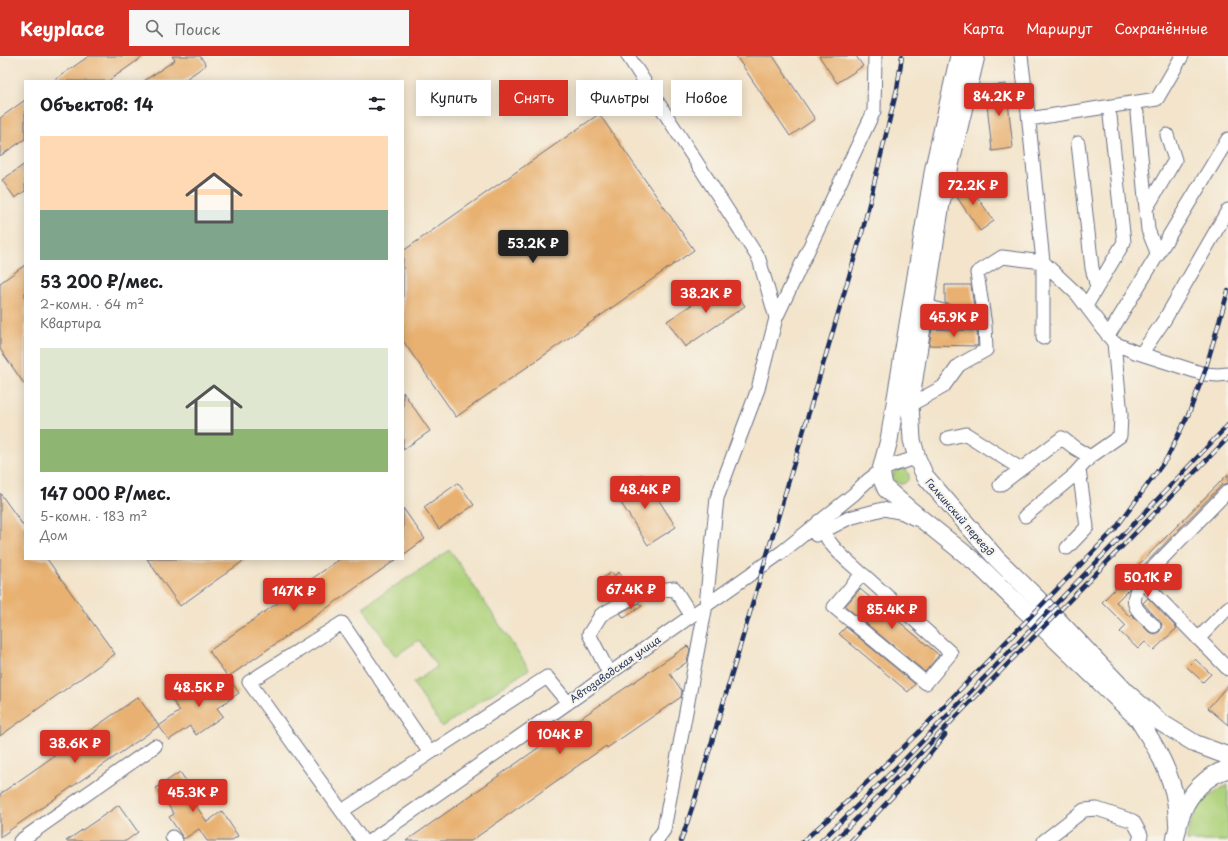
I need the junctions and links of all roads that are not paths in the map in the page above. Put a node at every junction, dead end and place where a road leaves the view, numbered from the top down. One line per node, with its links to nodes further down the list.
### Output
1 (628, 56): 20 (street)
2 (875, 56): 20 (street)
3 (959, 56): 28 (main road)
4 (976, 56): 18 (main road, Галкинский переезд)
5 (1021, 56): 9 (street)
6 (1182, 56): 9 (street)
7 (1137, 113): 13 (street)
8 (1110, 116): 17 (street)
9 (1029, 119): 16 (street)
10 (1167, 135): 13 (street)
11 (1228, 139): 15 (street)
12 (1078, 143): 17 (street)
13 (1146, 209): 15 (street)
14 (1228, 210): 24 (street)
15 (1158, 255): 23 (street)
16 (1043, 262): 19 (street); 21 (street); 22 (street)
17 (1097, 287): 19 (street)
18 (924, 306): 21 (street); 26 (main road, Галкинский переезд)
19 (1086, 306): 23 (street)
20 (776, 318): 43 (street)
21 (985, 325): 26 (street)
22 (1043, 338)
23 (1111, 339): 24 (street); 29 (street)
24 (1141, 354): 25 (street)
25 (1228, 374)
26 (910, 405): 30 (main road, Галкинский переезд)
27 (948, 438): 31 (street)
28 (889, 440): 32 (main road); 34 (street)
29 (1090, 457): 31 (street); 33 (street)
30 (916, 458): 32 (street); 53 (main road, Галкинский переезд)
31 (1021, 468): 35 (street)
32 (881, 470): 34 (street); 39 (main road)
33 (1079, 470): 37 (street); 40 (street)
34 (864, 483): 38 (street)
35 (1000, 485)
36 (1228, 492): 42 (street)
37 (1025, 516)
38 (820, 526): 39 (street); 41 (street); 43 (street, Автозаводская улица)
39 (931, 526): 56 (main road)
40 (1067, 548)
41 (862, 574): 41 (street)
42 (1141, 580): 46 (street); 47 (street)
43 (706, 605): 45 (street, Автозаводская улица); 60 (street)
44 (1228, 608): 47 (street)
45 (691, 615): 49 (street, Автозаводская улица); 49 (street)
46 (1154, 626)
47 (1198, 639): 48 (street)
48 (1228, 669)
49 (610, 673): 50 (street, Автозаводская улица)
50 (568, 703): 52 (street); 59 (street, Автозаводская улица)
51 (155, 746): 57 (street)
52 (430, 753): 55 (street); 55 (street)
53 (1228, 756)
54 (1228, 769): 56 (main road)
55 (342, 811): 58 (street)
56 (1176, 835)
57 (20, 841)
58 (363, 841)
59 (370, 841)
60 (656, 841)
61 (1044, 841): 62 (street)
62 (1139, 841)

